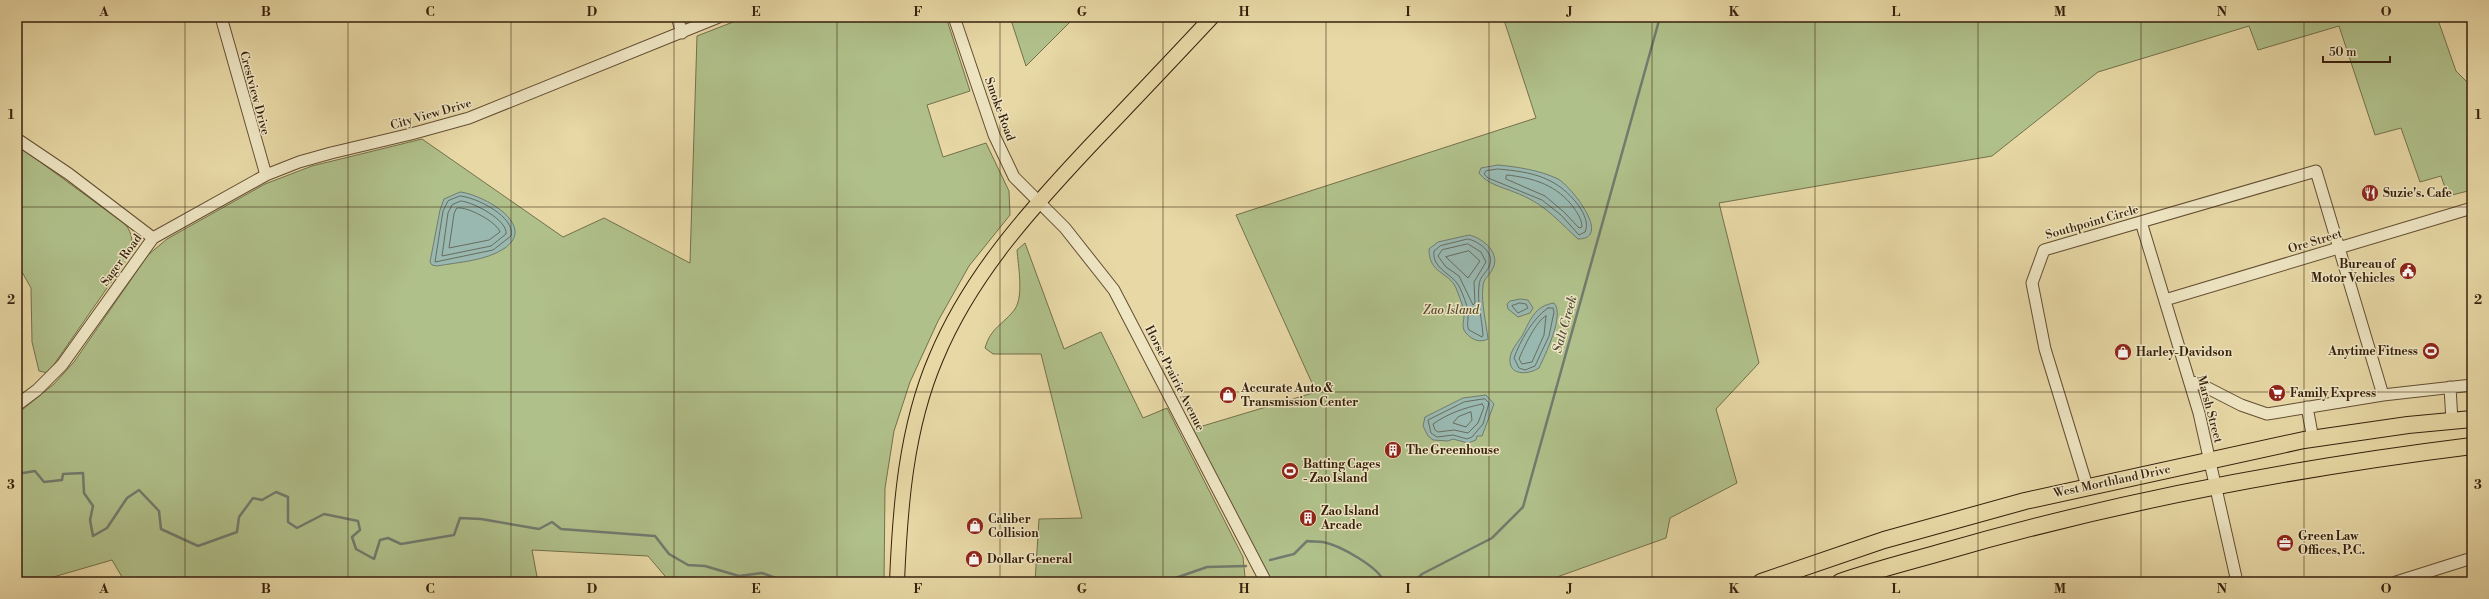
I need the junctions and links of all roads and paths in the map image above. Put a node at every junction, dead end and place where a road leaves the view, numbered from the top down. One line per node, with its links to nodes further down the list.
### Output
1 (221, 17): 8 (street, Crestview Drive)
2 (677, 17): 6 (street)
3 (719, 17): 6 (street, City View Drive)
4 (954, 17): 9 (street, Smoke Road)
5 (1212, 17): 9 (main road)
6 (682, 33): 8 (street, City View Drive)
7 (17, 139): 12 (street, Sager Road)
8 (266, 175): 12 (street, City View Drive)
9 (1038, 202): 29 (main road); 30 (street, Horse Prairie Avenue)
10 (2472, 208): 13 (street, Ore Street)
11 (2141, 222): 13 (street, Southpoint Circle); 14 (street, Marsh Street); 26 (street, Southpoint Circle)
12 (153, 238): 19 (street, Sager Road)
13 (2338, 248): 14 (street, Ore Street); 18 (street)
14 (2165, 300): 15 (street, Marsh Street)
15 (2190, 382): 20 (street); 25 (street, Marsh Street)
16 (2472, 385): 17 (street)
17 (2450, 387): 18 (street); 22 (street)
18 (2383, 395): 20 (street)
19 (17, 404)
20 (2307, 407): 23 (street)
21 (2472, 419): 22 (highway, West Morthland Drive)
22 (2452, 421): 23 (highway, West Morthland Drive)
23 (2313, 439): 25 (highway, West Morthland Drive)
24 (2472, 446): 27 (highway)
25 (2210, 460): 26 (highway, West Morthland Drive); 27 (street, Marsh Street)
26 (2087, 486): 31 (highway, West Morthland Drive)
27 (2215, 486): 32 (highway); 33 (street, Marsh Street)
28 (2472, 558): 34 (street)
29 (897, 582)
30 (1266, 582)
31 (1761, 582)
32 (1840, 582)
33 (2237, 582)
34 (2396, 582)

